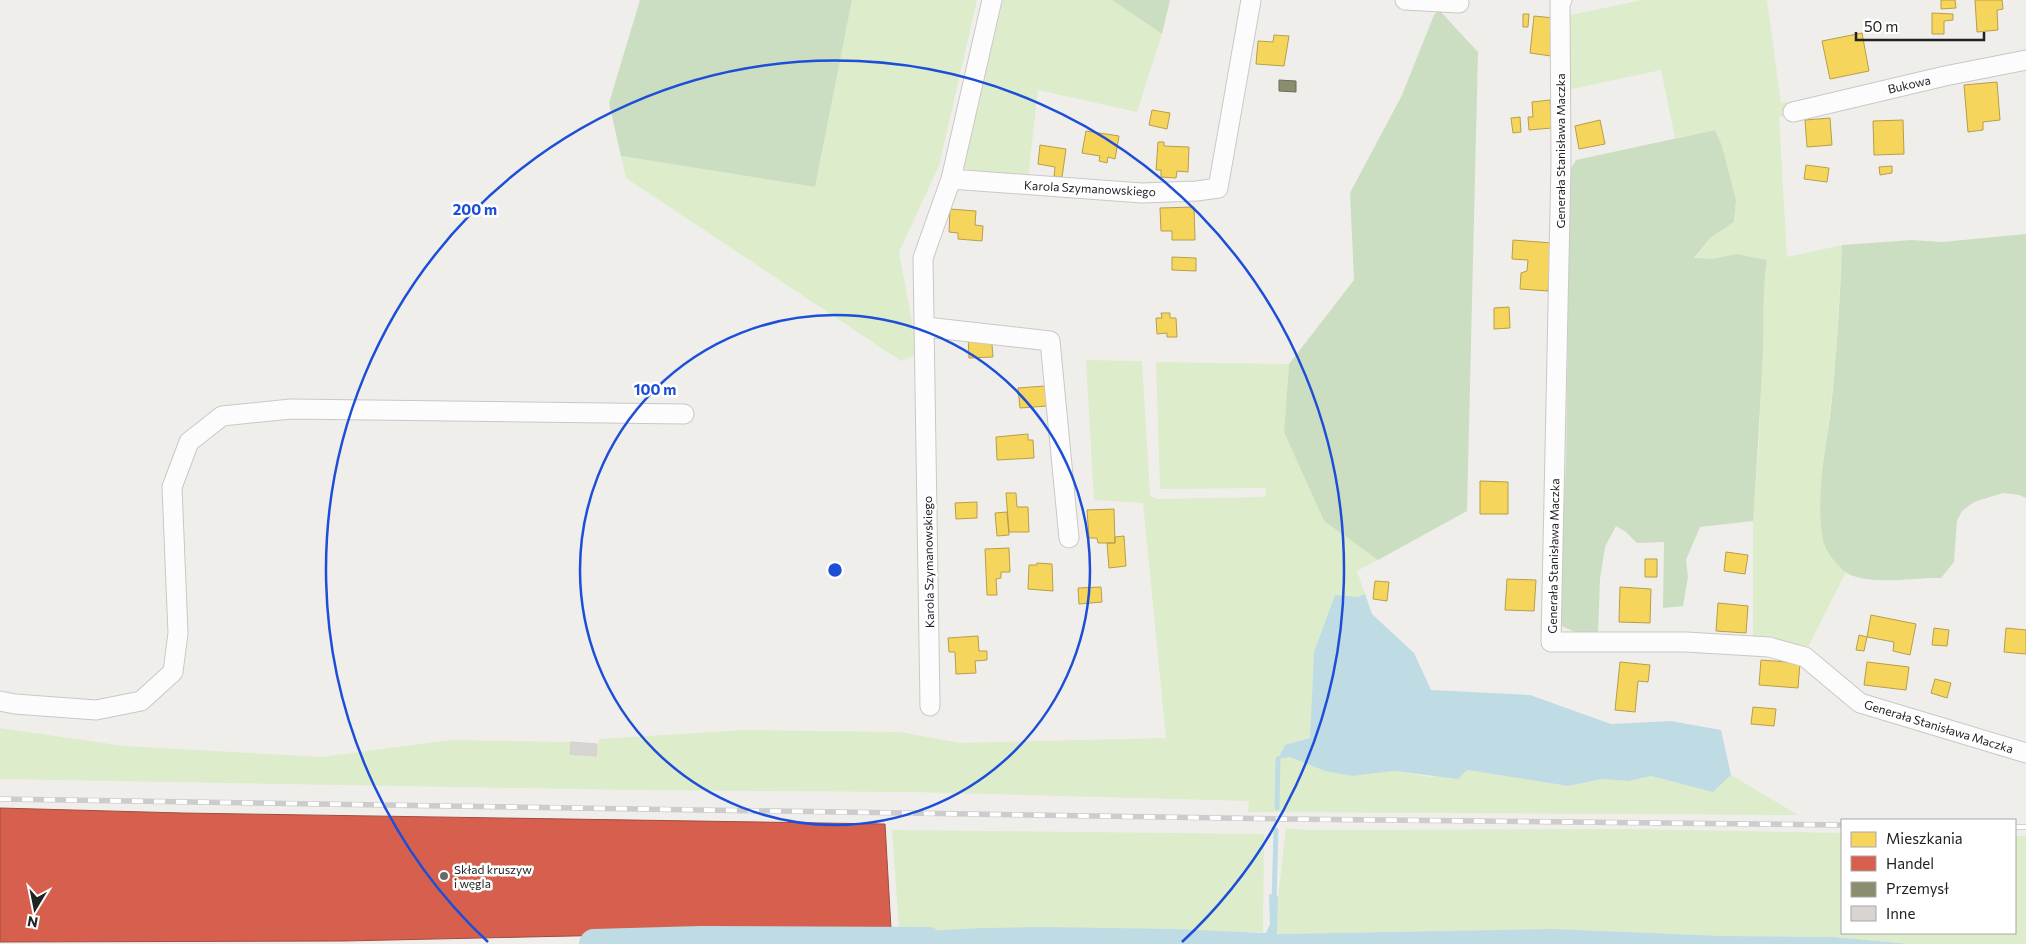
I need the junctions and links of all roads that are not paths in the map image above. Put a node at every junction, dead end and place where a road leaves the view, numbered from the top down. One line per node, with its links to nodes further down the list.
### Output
1 (992, 0): 8 (street, Karola Szymanowskiego)
2 (1251, 0): 8 (street, Karola Szymanowskiego)
3 (1405, 0): 5 (street)
4 (1562, 0): 14 (street, Generała Stanisława Maczka)
5 (1459, 3)
6 (2026, 60): 7 (street, Bukowa)
7 (1793, 112)
8 (951, 179): 9 (street, Karola Szymanowskiego)
9 (926, 327): 11 (street); 13 (street, Karola Szymanowskiego)
10 (684, 414): 12 (street)
11 (1069, 538)
12 (0, 701)
13 (930, 706)
14 (2026, 753)

